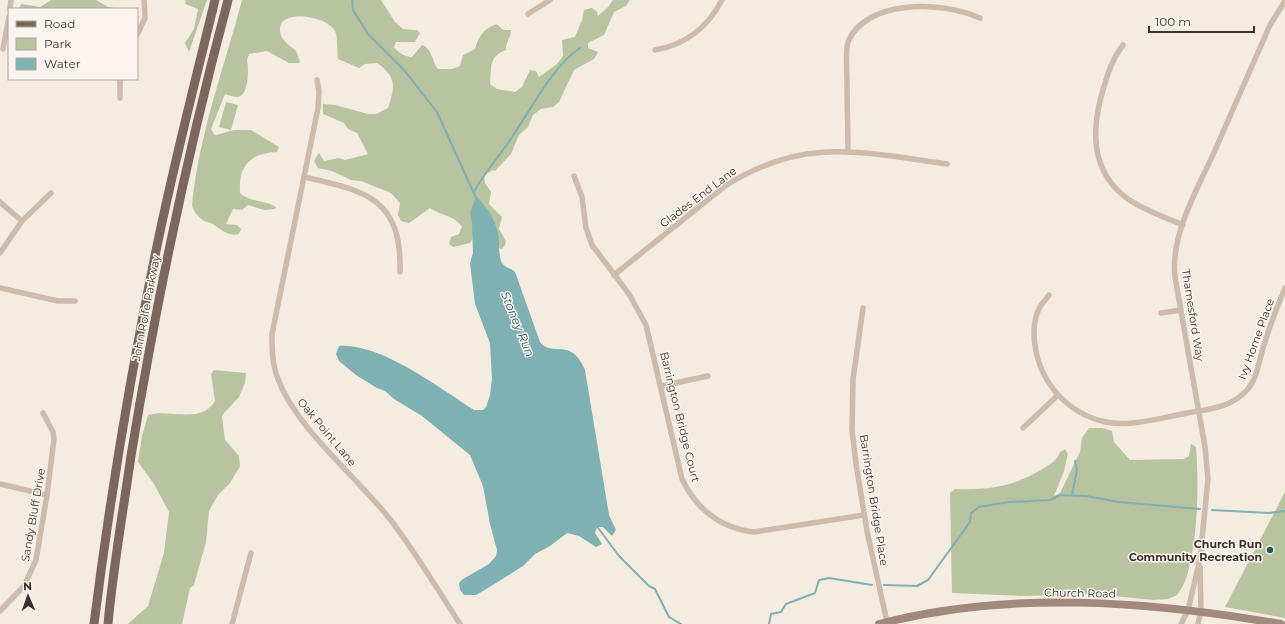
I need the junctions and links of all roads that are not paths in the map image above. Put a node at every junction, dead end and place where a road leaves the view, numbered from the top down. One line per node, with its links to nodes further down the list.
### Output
1 (144, 0): 13 (street)
2 (215, 0): 53 (main road, John Rolfe Parkway)
3 (228, 0): 54 (main road, John Rolfe Parkway)
4 (550, 0): 10 (street)
5 (722, 0): 16 (street)
6 (1284, 1): 27 (street, Thamesford Way)
7 (896, 2): 8 (street)
8 (932, 3): 11 (street)
9 (877, 8): 20 (street)
10 (528, 14)
11 (980, 18)
12 (8, 24): 15 (street)
13 (138, 33)
14 (1124, 45): 27 (street)
15 (4, 50)
16 (655, 50)
17 (120, 80): 19 (street)
18 (317, 80): 23 (street, Oak Point Lane)
19 (120, 98)
20 (848, 152): 21 (street, Glades End Lane); 30 (street, Glades End Lane)
21 (947, 164)
22 (574, 176): 30 (street, Barrington Bridge Court)
23 (304, 177): 29 (street); 56 (street, Oak Point Lane)
24 (51, 193): 26 (street)
25 (0, 202): 26 (street)
26 (22, 221): 28 (street)
27 (1183, 225): 36 (street, Thamesford Way)
28 (0, 253)
29 (400, 272)
30 (614, 275): 39 (street, Barrington Bridge Court)
31 (0, 288): 34 (street)
32 (1285, 288): 41 (street, Ivy Home Place)
33 (1050, 295): 40 (street, Ivy Home Place)
34 (75, 301)
35 (863, 308): 46 (street, Barrington Bridge Place)
36 (1181, 310): 37 (street); 41 (street, Thamesford Way)
37 (1161, 313)
38 (708, 376): 39 (street)
39 (661, 386): 46 (street, Barrington Bridge Court)
40 (1058, 395): 41 (street, Ivy Home Place); 43 (street)
41 (1199, 411): 48 (street, Thamesford Way)
42 (43, 413): 45 (street, Sandy Bluff Drive)
43 (1023, 428)
44 (0, 484): 45 (street)
45 (47, 494): 50 (street, Sandy Bluff Drive)
46 (864, 515): 52 (street, Barrington Bridge Place)
47 (251, 553): 55 (street)
48 (1200, 559): 49 (street, Thamesford Way); 51 (street, Thamesford Way)
49 (1188, 610): 51 (main road, Church Road); 52 (main road, Church Road); 57 (street, Thamesford Way)
50 (0, 611)
51 (1201, 612): 58 (street, Thamesford Way); 59 (main road, Church Road)
52 (883, 623)
53 (94, 624)
54 (108, 624)
55 (232, 624)
56 (460, 624)
57 (1181, 624)
58 (1198, 624)
59 (1281, 624)

